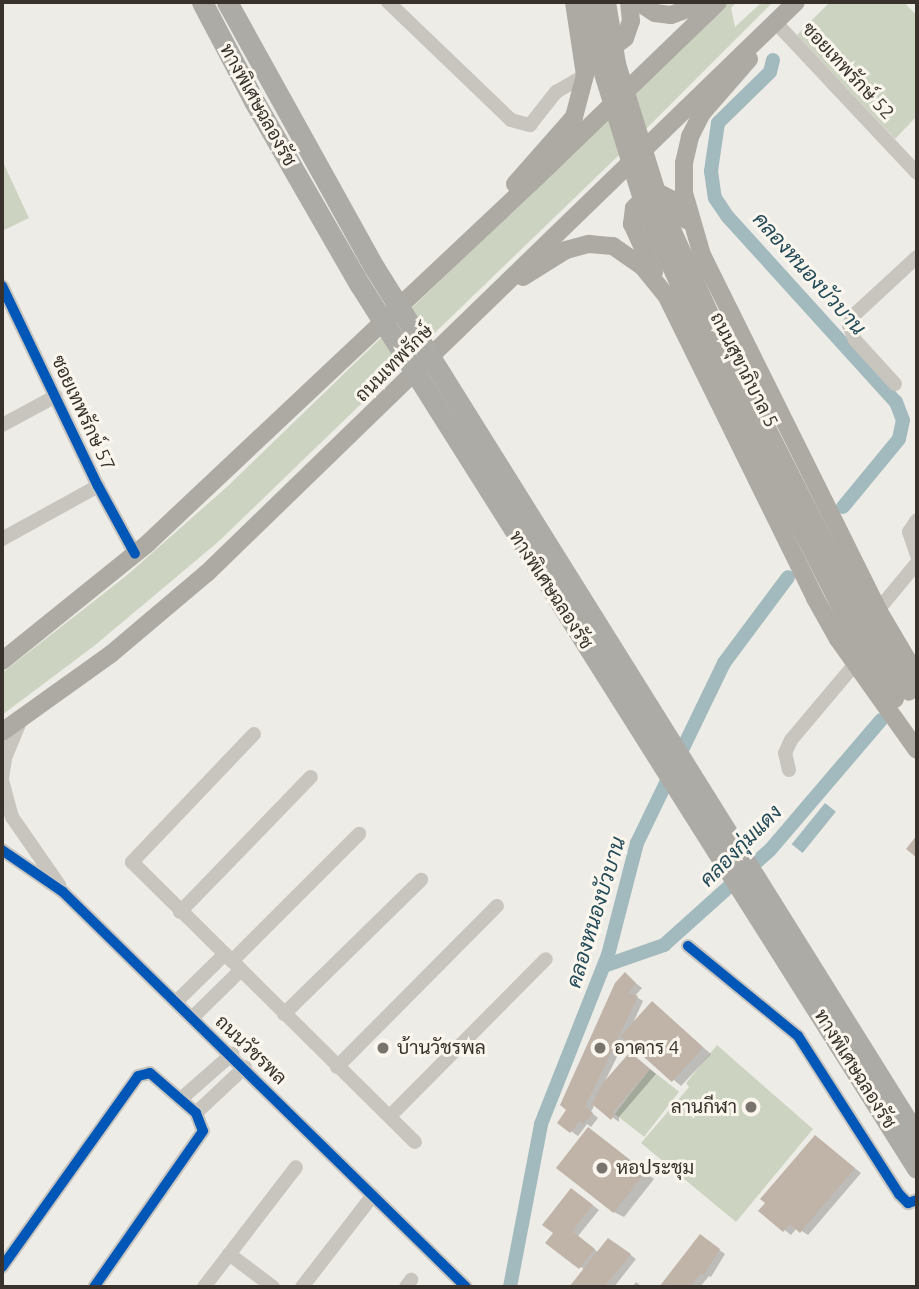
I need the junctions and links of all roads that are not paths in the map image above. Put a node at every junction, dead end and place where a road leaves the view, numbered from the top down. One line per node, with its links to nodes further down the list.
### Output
1 (202, 2): 63 (highway, ทางพิเศษฉลองรัช, bridge)
2 (227, 2): 60 (highway, ทางพิเศษฉลองรัช, bridge)
3 (388, 2): 14 (street)
4 (574, 2): 13 (main road)
5 (590, 2): 34 (main road, ถนนสุขาภิบาล 5, bridge)
6 (607, 2): 34 (main road, ถนนสุขาภิบาล 5, bridge)
7 (629, 2): 13 (main road)
8 (638, 2): 9 (main road)
9 (707, 2)
10 (718, 2): 18 (main road, ถนนเทพรักษ์)
11 (796, 2): 12 (main road, ถนนสุขาภิบาล 5); 21 (main road, ถนนเทพรักษ์)
12 (778, 25): 15 (street, ซอยเทพรักษ์ 52); 16 (main road, ถนนสุขาภิบาล 5)
13 (579, 33): 14 (main road)
14 (585, 75): 18 (main road)
15 (917, 173)
16 (702, 255): 20 (main road); 31 (main road, ถนนสุขาภิบาล 5)
17 (917, 257): 22 (street)
18 (445, 263): 28 (main road, ถนนเทพรักษ์)
19 (2, 286): 23 (street, ซอยเทพรักษ์ 57)
20 (667, 297): 21 (main road, ถนนสุขาภิบาล 5); 33 (main road, ถนนสุขาภิบาล 5)
21 (481, 306): 35 (main road, ถนนเทพรักษ์)
22 (895, 384)
23 (57, 396): 24 (street, ซอยเทพรักษ์ 57); 25 (street, ซอยเทพรักษ์ 57)
24 (2, 425)
25 (98, 486): 27 (street, ซอยเทพรักษ์ 57); 28 (street, ซอยเทพรักษ์ 57)
26 (917, 520): 29 (street)
27 (2, 538)
28 (135, 554): 32 (main road, ถนนเทพรักษ์)
29 (917, 555)
30 (917, 563): 31 (street)
31 (878, 610): 34 (main road, ถนนสุขาภิบาล 5)
32 (2, 661)
33 (855, 664): 39 (main road, ถนนสุขาภิบาล 5); 40 (street)
34 (910, 693): 37 (main road, ถนนสุขาภิบาล 5)
35 (22, 718): 36 (main road, ถนนเทพรักษ์); 45 (street, ถนนวัชรพล)
36 (2, 732)
37 (917, 733)
38 (254, 734): 47 (street)
39 (917, 750)
40 (789, 770)
41 (311, 777): 47 (street)
42 (359, 834): 50 (street)
43 (2, 850): 45 (street, ถนนวัชรพล)
44 (421, 880): 52 (street)
45 (63, 892): 51 (street, ถนนวัชรพล)
46 (497, 906): 56 (street)
47 (180, 912): 50 (street)
48 (688, 946): 65 (street)
49 (547, 960): 59 (street)
50 (233, 962): 51 (street); 52 (street); 53 (street)
51 (177, 1001): 53 (street, ถนนวัชรพล)
52 (284, 1014): 56 (street)
53 (193, 1017): 54 (street, ถนนวัชรพล)
54 (232, 1054): 55 (street, ถนนวัชรพล); 57 (street)
55 (245, 1067): 58 (street); 64 (street, ถนนวัชรพล)
56 (337, 1067): 59 (street)
57 (182, 1098): 58 (street); 67 (street)
58 (197, 1113): 68 (street)
59 (390, 1116): 61 (street)
60 (917, 1137)
61 (415, 1142)
62 (296, 1167): 66 (street)
63 (917, 1168)
64 (373, 1195): 71 (street); 72 (street, ถนนวัชรพล)
65 (917, 1200)
66 (229, 1254): 69 (street); 70 (street)
67 (2, 1267)
68 (94, 1287)
69 (204, 1287)
70 (273, 1287)
71 (302, 1287)
72 (466, 1287)

